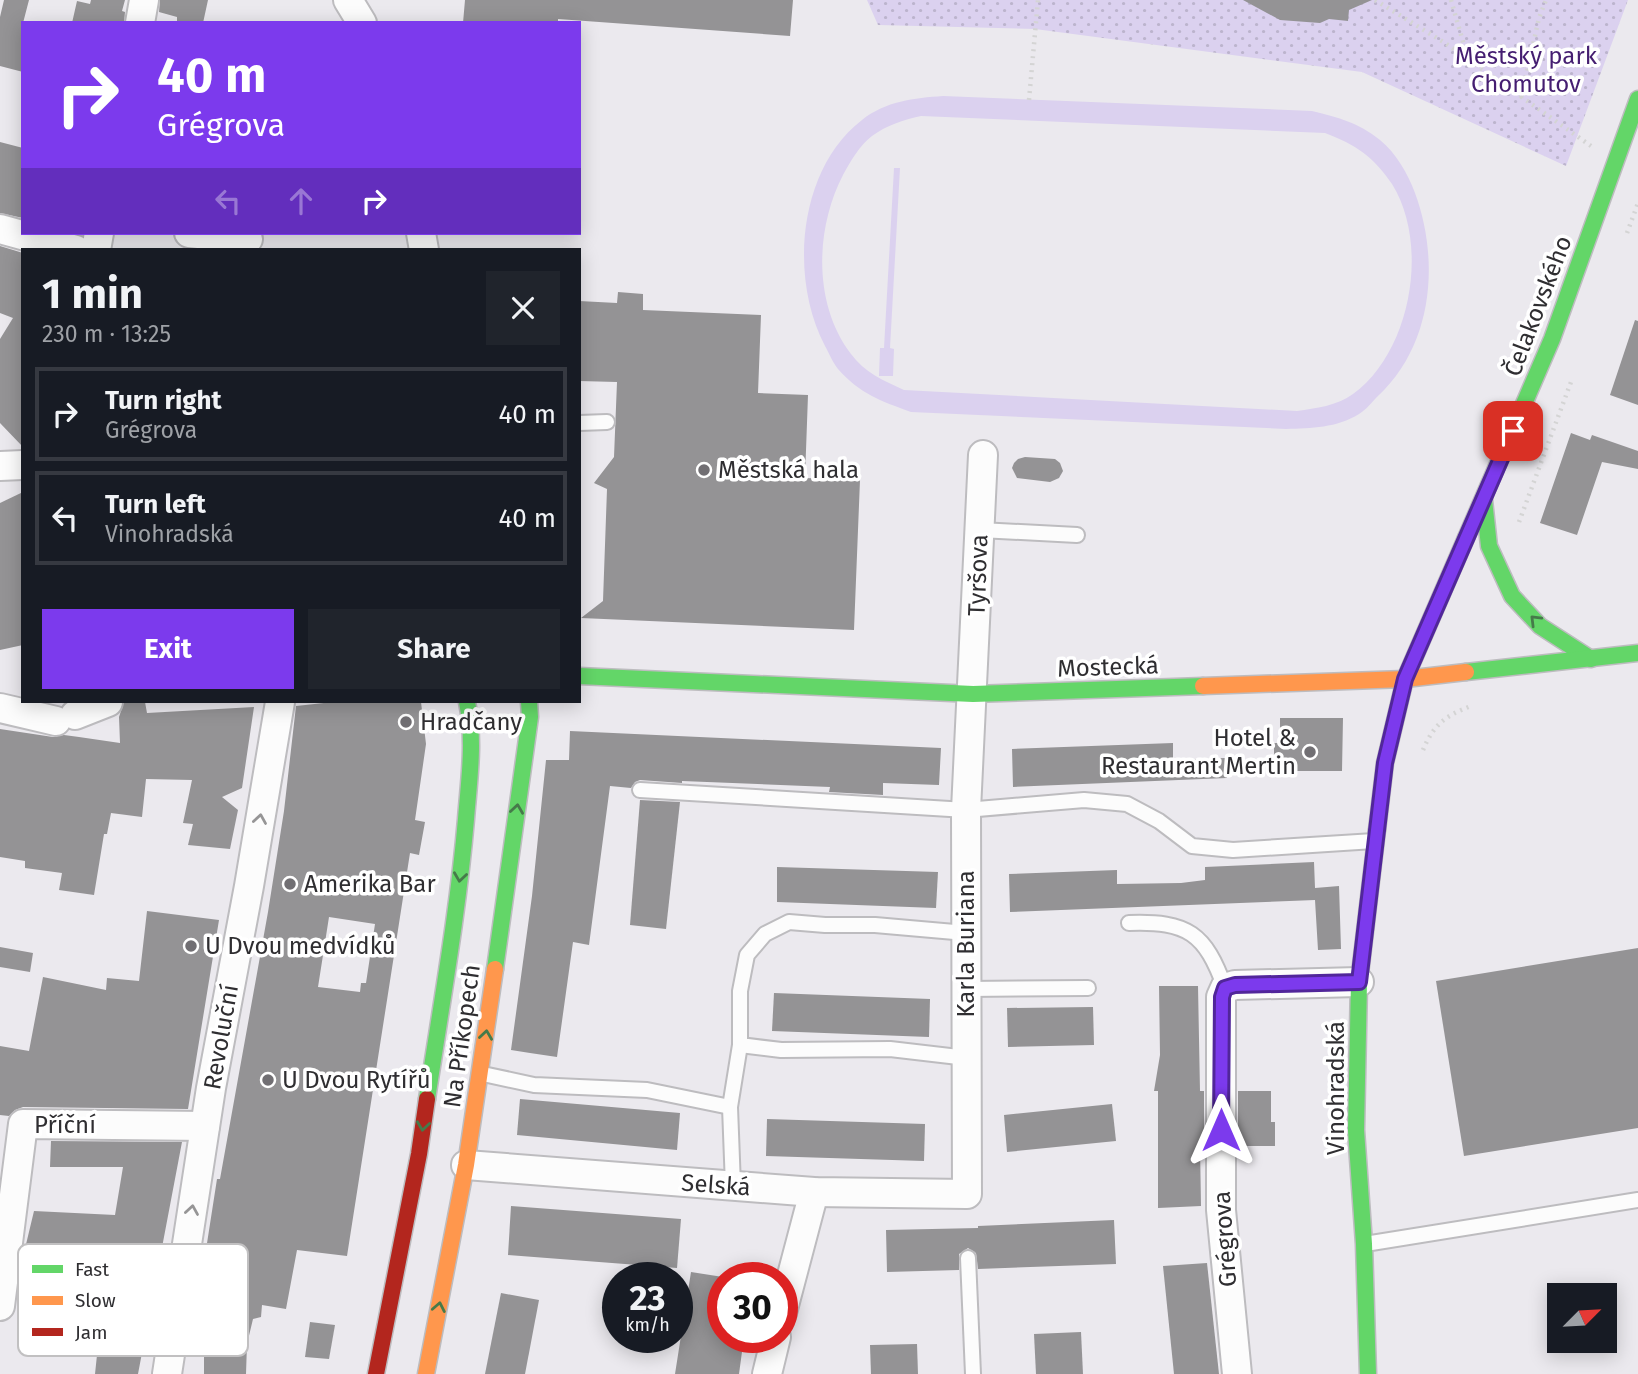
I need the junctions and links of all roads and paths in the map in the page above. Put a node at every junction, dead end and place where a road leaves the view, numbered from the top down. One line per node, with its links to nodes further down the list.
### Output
1 (144, 0): 7 (street)
2 (348, 0): 8 (street)
3 (1038, 0): 12 (path)
4 (1375, 0): 9 (path)
5 (1451, 0): 9 (path)
6 (1546, 0): 10 (path)
7 (140, 21)
8 (361, 21)
9 (1469, 60): 10 (path)
10 (1521, 98): 13 (path)
11 (1638, 99): 28 (street, Čelakovského)
12 (1029, 100)
13 (1597, 135)
14 (1638, 203): 19 (path)
15 (0, 229): 16 (street)
16 (21, 235)
17 (22, 235): 21 (street)
18 (204, 235): 20 (street)
19 (1624, 240)
20 (248, 241)
21 (69, 248)
22 (1573, 375): 29 (path)
23 (607, 422): 24 (lane)
24 (581, 423)
25 (982, 455): 30 (street, Tyršova)
26 (21, 465): 27 (street)
27 (0, 466)
28 (1484, 500): 33 (street, one-way to 28); 35 (street, Čelakovského)
29 (1517, 525)
30 (980, 530): 31 (lane); 36 (street, Tyršova)
31 (1077, 535)
32 (1638, 653): 33 (street, Mostecká)
33 (1591, 659): 35 (street, Mostecká)
34 (581, 676): 36 (street, Mostecká)
35 (1405, 679): 36 (street, Mostecká); 46 (street, Vinohradská)
36 (973, 694): 45 (street, Karla Buriana)
37 (105, 703): 42 (street)
38 (279, 703): 57 (street, Revoluční, one-way to 38)
39 (467, 703): 71 (street, Na Příkopech, one-way to 71)
40 (528, 703): 55 (street, Na Příkopech, one-way to 40)
41 (1481, 704): 43 (path)
42 (0, 708)
43 (1422, 754)
44 (640, 790): 45 (lane)
45 (966, 810): 46 (lane); 48 (street, Karla Buriana)
46 (1375, 841): 49 (street, Vinohradská)
47 (1129, 923): 51 (lane)
48 (966, 933): 52 (street, Karla Buriana); 53 (lane)
49 (1359, 982): 51 (street); 64 (street, Vinohradská)
50 (1088, 988): 52 (lane)
51 (1225, 988): 75 (street, Grégrova)
52 (967, 989): 54 (street, Karla Buriana)
53 (740, 1045): 54 (lane); 56 (lane)
54 (967, 1058): 61 (street, Karla Buriana)
55 (481, 1073): 56 (lane); 58 (street, Na Příkopech)
56 (730, 1107): 59 (lane)
57 (205, 1126): 63 (street, Revoluční, one-way to 57); 67 (street, Příční)
58 (466, 1165): 59 (street, Selská); 72 (street, Na Příkopech, one-way to 58)
59 (733, 1186): 60 (street, Selská)
60 (814, 1192): 61 (street, Selská); 66 (street)
61 (967, 1194)
62 (1638, 1200): 64 (lane)
63 (187, 1244)
64 (1364, 1244): 76 (street, Vinohradská)
65 (968, 1258): 74 (lane)
66 (796, 1262)
67 (0, 1306)
68 (772, 1353): 73 (street)
69 (170, 1356): 70 (street, Revoluční, one-way to 69)
70 (167, 1374)
71 (376, 1374)
72 (426, 1374)
73 (767, 1374)
74 (973, 1374)
75 (1237, 1374)
76 (1368, 1374)

